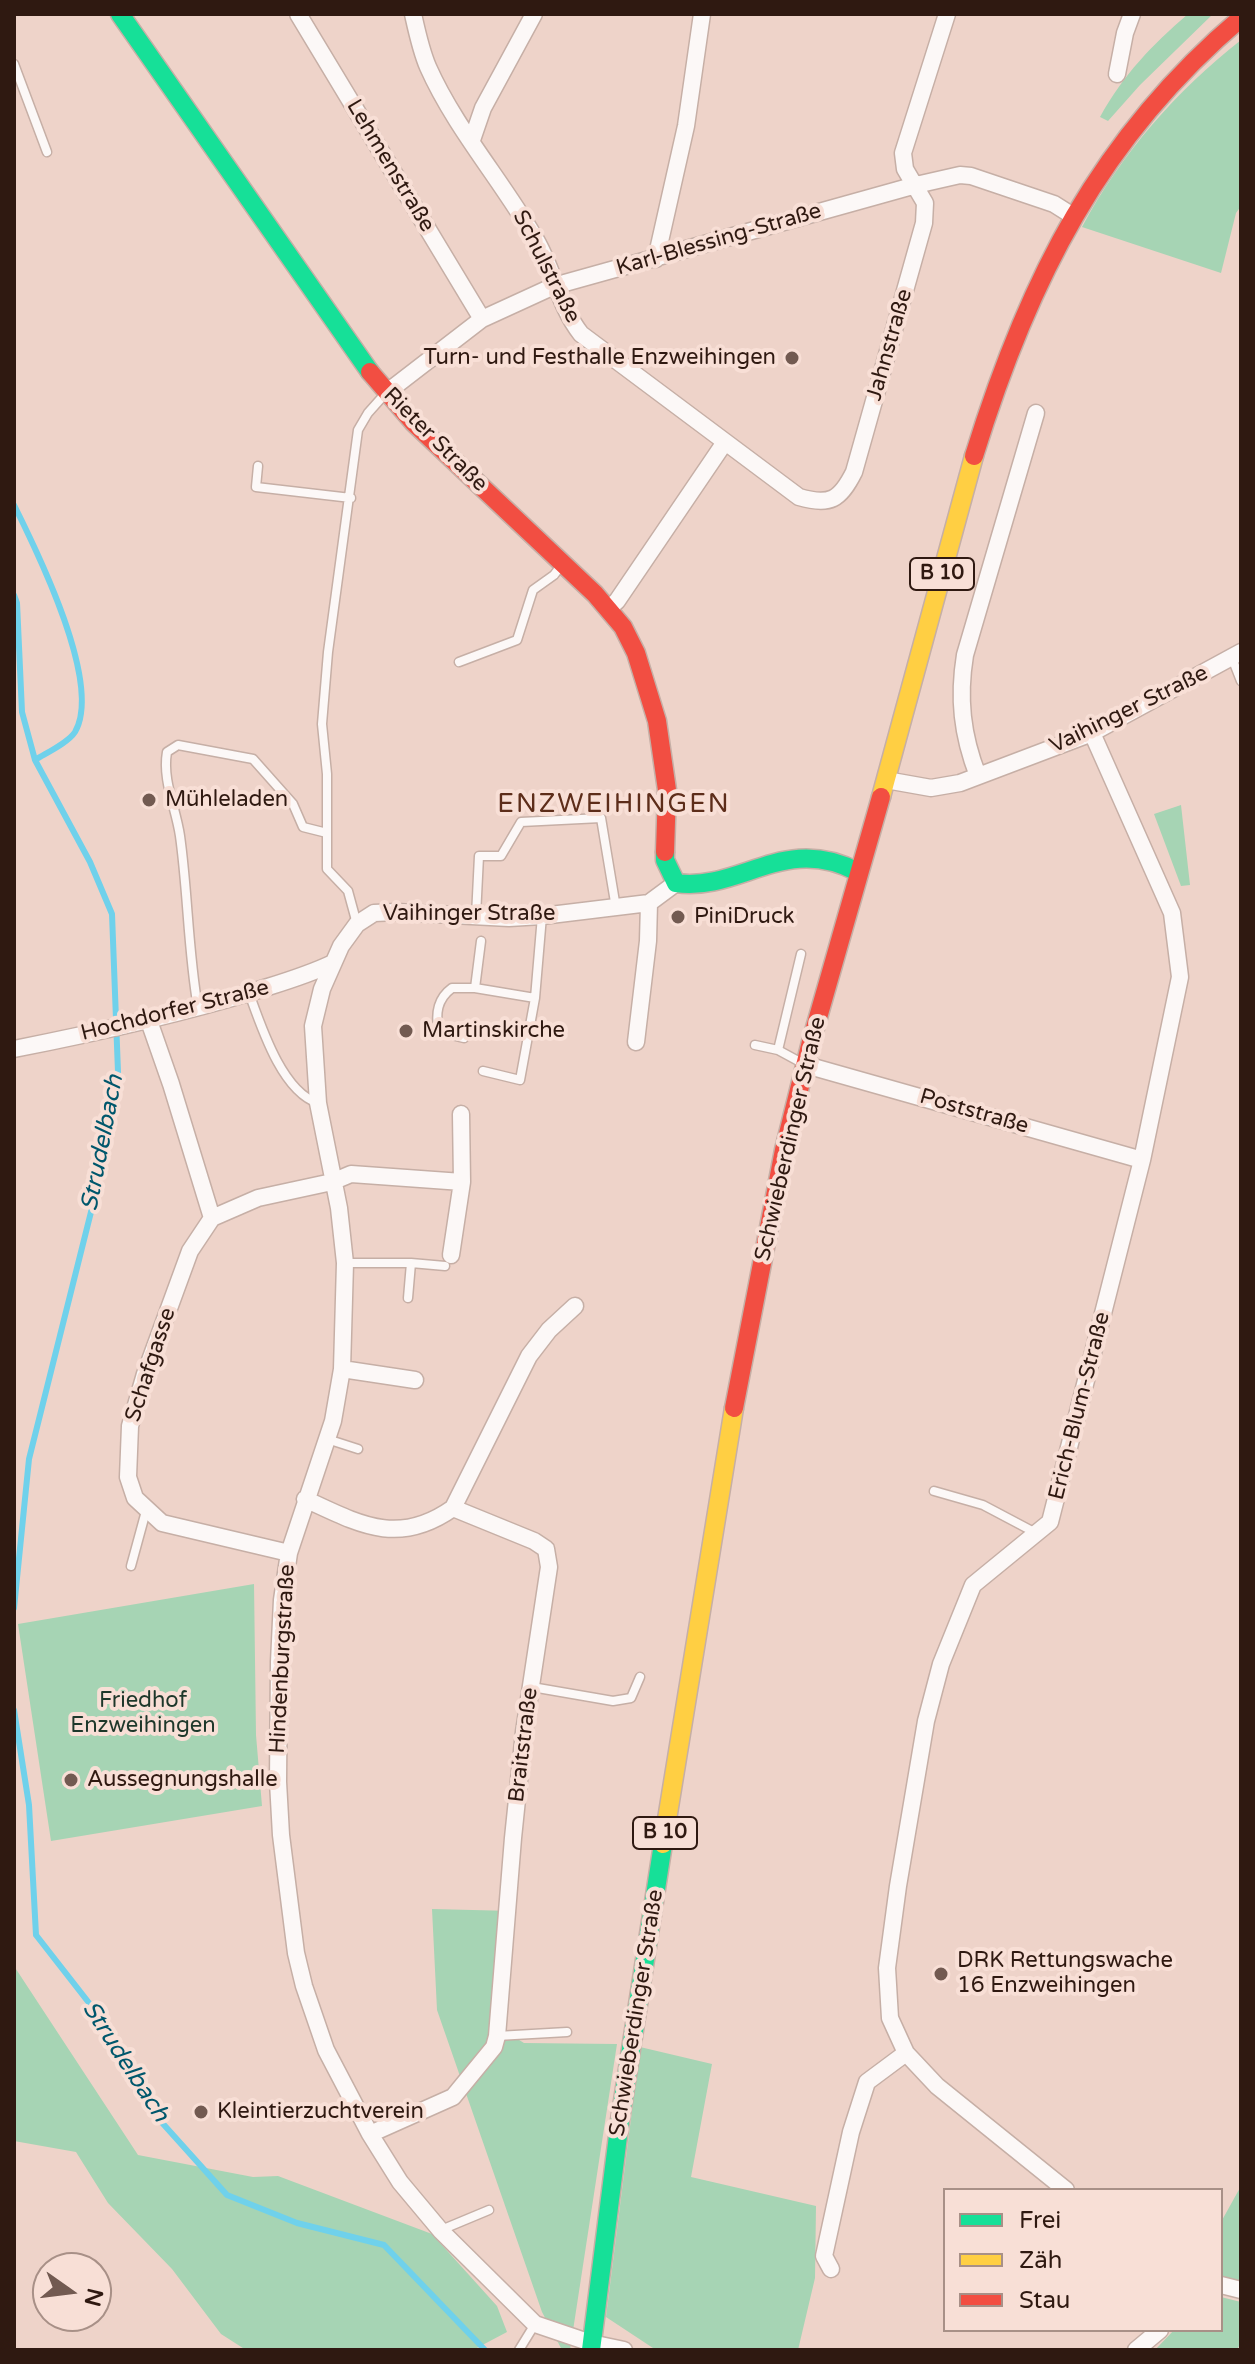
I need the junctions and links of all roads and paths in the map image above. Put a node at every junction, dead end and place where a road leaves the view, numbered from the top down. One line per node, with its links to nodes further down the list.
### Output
1 (120, 14): 18 (main road, Rieter Straße)
2 (298, 14): 17 (street, Lehmenstraße)
3 (413, 14): 11 (street, Schulstraße)
4 (534, 14): 11 (street)
5 (702, 14): 15 (street)
6 (947, 14): 13 (street, Jahnstraße)
7 (1132, 14): 10 (street)
8 (1241, 18): 14 (main road, Schwieberdinger Straße / B 10)
9 (14, 64): 12 (lane)
10 (1117, 74)
11 (472, 140): 16 (street, Schulstraße)
12 (47, 152)
13 (916, 185): 14 (street, Karl-Blessing-Straße); 15 (street, Karl-Blessing-Straße); 23 (street, Jahnstraße)
14 (1073, 216): 31 (main road, Schwieberdinger Straße / B 10)
15 (656, 259): 16 (street, Karl-Blessing-Straße)
16 (554, 286): 17 (street, Karl-Blessing-Straße); 20 (street, Schulstraße)
17 (482, 319): 18 (street, Karl-Blessing-Straße)
18 (386, 393): 22 (lane); 24 (main road, Rieter Straße)
19 (1036, 413): 30 (street)
20 (725, 442): 23 (street, Schulstraße); 25 (street)
21 (258, 466): 22 (lane)
22 (351, 498): 32 (lane)
23 (833, 500)
24 (562, 563): 25 (main road, Rieter Straße); 27 (lane)
25 (609, 608): 34 (main road, Rieter Straße)
26 (1237, 655): 28 (lane, Vaihinger Straße); 29 (street, Vaihinger Straße)
27 (459, 662)
28 (1241, 681)
29 (1092, 733): 30 (street, Vaihinger Straße); 56 (street, Erich-Blum-Straße)
30 (978, 776): 31 (street, Vaihinger Straße)
31 (886, 780): 33 (main road, Schwieberdinger Straße / B 10)
32 (327, 833): 39 (lane); 45 (lane)
33 (858, 872): 34 (main road); 52 (main road, Schwieberdinger Straße / B 10)
34 (676, 883): 35 (street, Vaihinger Straße)
35 (649, 903): 36 (street, Vaihinger Straße); 48 (street)
36 (616, 908): 37 (street, Vaihinger Straße); 38 (lane)
37 (542, 916): 38 (street, Vaihinger Straße); 44 (lane)
38 (480, 917): 39 (street, Vaihinger Straße); 42 (lane)
39 (357, 924): 41 (street, Hindenburgstraße)
40 (801, 954): 51 (lane)
41 (333, 963): 43 (street, Hochdorfer Straße); 54 (street, Hindenburgstraße)
42 (475, 988): 44 (lane); 47 (lane)
43 (249, 992): 45 (street, Hochdorfer Straße); 54 (lane)
44 (535, 998): 53 (lane)
45 (198, 1009): 46 (street, Hochdorfer Straße)
46 (149, 1021): 50 (street, Hochdorfer Straße); 59 (street)
47 (464, 1038)
48 (636, 1042)
49 (755, 1045): 51 (lane)
50 (14, 1049)
51 (778, 1050): 52 (lane)
52 (806, 1065): 56 (street, Poststraße); 88 (main road, Schwieberdinger Straße / B 10)
53 (483, 1071)
54 (318, 1103): 57 (street, Hindenburgstraße)
55 (461, 1114): 58 (street)
56 (1142, 1160): 73 (street, Erich-Blum-Straße)
57 (332, 1182): 58 (street); 59 (street); 61 (street, Hindenburgstraße)
58 (462, 1182): 60 (street)
59 (212, 1218): 72 (street, Schafgasse)
60 (448, 1261): 62 (lane)
61 (345, 1263): 62 (lane); 65 (street, Hindenburgstraße)
62 (411, 1263): 63 (lane)
63 (408, 1298)
64 (575, 1306): 71 (street)
65 (342, 1369): 66 (street); 67 (street, Hindenburgstraße)
66 (415, 1380)
67 (326, 1439): 68 (lane); 70 (street, Hindenburgstraße)
68 (358, 1449)
69 (934, 1491): 73 (lane)
70 (305, 1499): 71 (street); 74 (street, Hindenburgstraße)
71 (453, 1508): 77 (street, Braitstraße)
72 (146, 1511): 74 (street); 75 (lane)
73 (1037, 1534): 80 (street, Erich-Blum-Straße)
74 (289, 1553): 81 (street, Hindenburgstraße)
75 (131, 1566)
76 (640, 1677): 77 (lane)
77 (531, 1687): 79 (street, Braitstraße)
78 (567, 2032): 79 (lane)
79 (497, 2036): 81 (street, Braitstraße)
80 (906, 2053): 82 (street, Erich-Blum-Straße); 85 (street)
81 (370, 2134): 84 (street, Hindenburgstraße)
82 (1064, 2188)
83 (489, 2210): 84 (lane)
84 (441, 2231): 86 (street, Hindenburgstraße)
85 (831, 2269)
86 (535, 2324): 88 (street, Hindenburgstraße); 89 (lane)
87 (1158, 2332): 91 (street)
88 (591, 2347): 90 (street, Hindenburgstraße)
89 (519, 2350)
90 (624, 2350)
91 (1136, 2350)

